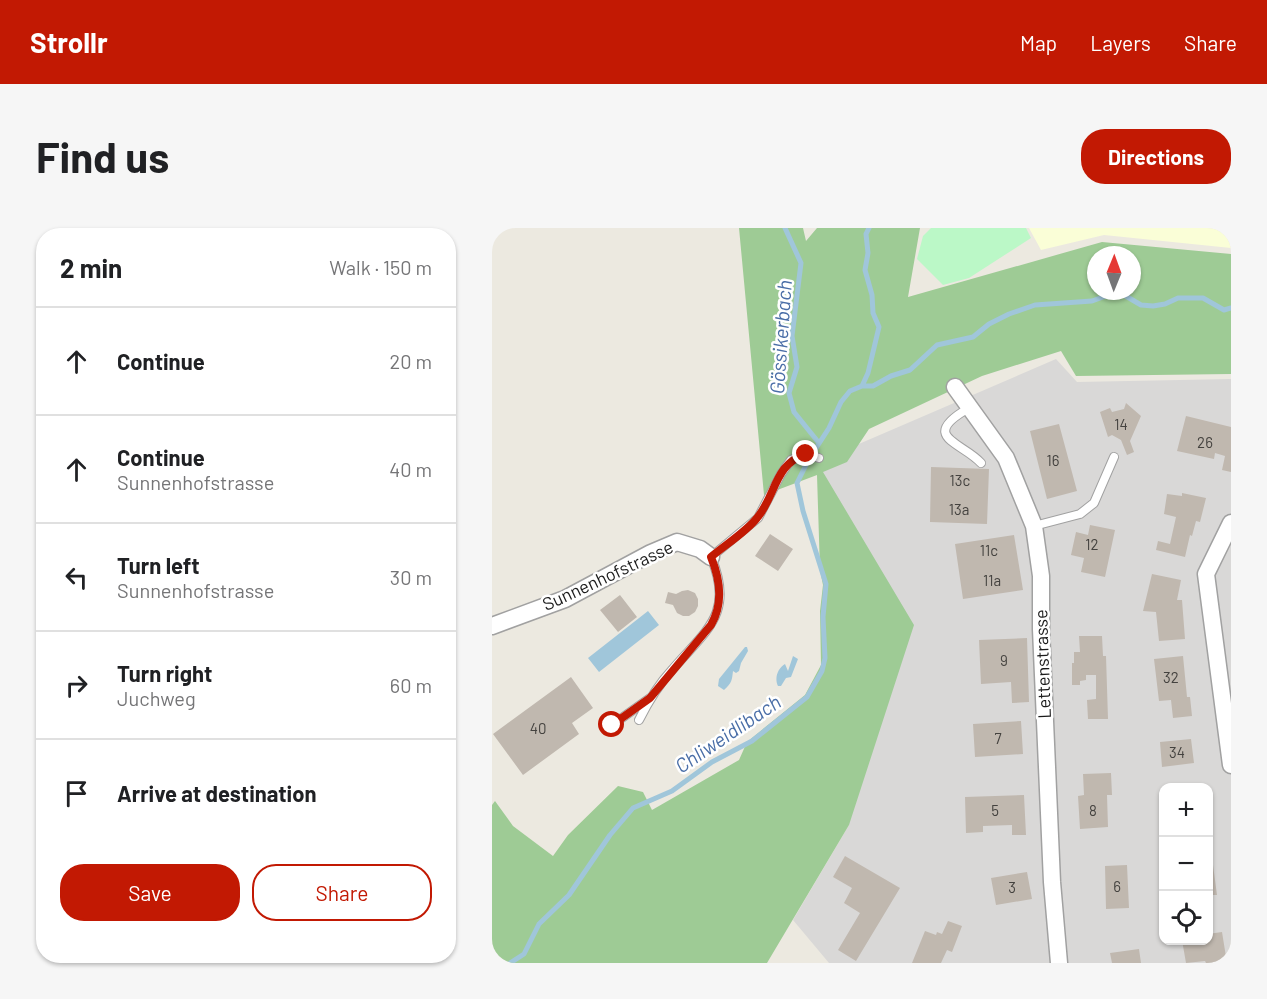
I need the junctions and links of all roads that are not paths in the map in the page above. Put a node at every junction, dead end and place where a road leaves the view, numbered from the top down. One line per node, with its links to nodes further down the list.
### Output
1 (955, 387): 2 (street, Lettenstrasse)
2 (969, 408): 5 (lane); 7 (street, Lettenstrasse)
3 (1114, 457): 7 (lane)
4 (819, 458): 8 (lane)
5 (981, 463)
6 (1231, 522): 13 (street)
7 (1034, 526): 14 (street, Lettenstrasse)
8 (711, 557): 9 (street, Sunnenhofstrasse); 10 (lane)
9 (492, 626)
10 (650, 698): 11 (lane); 12 (lane)
11 (639, 720)
12 (612, 725)
13 (1231, 765)
14 (1059, 963)

